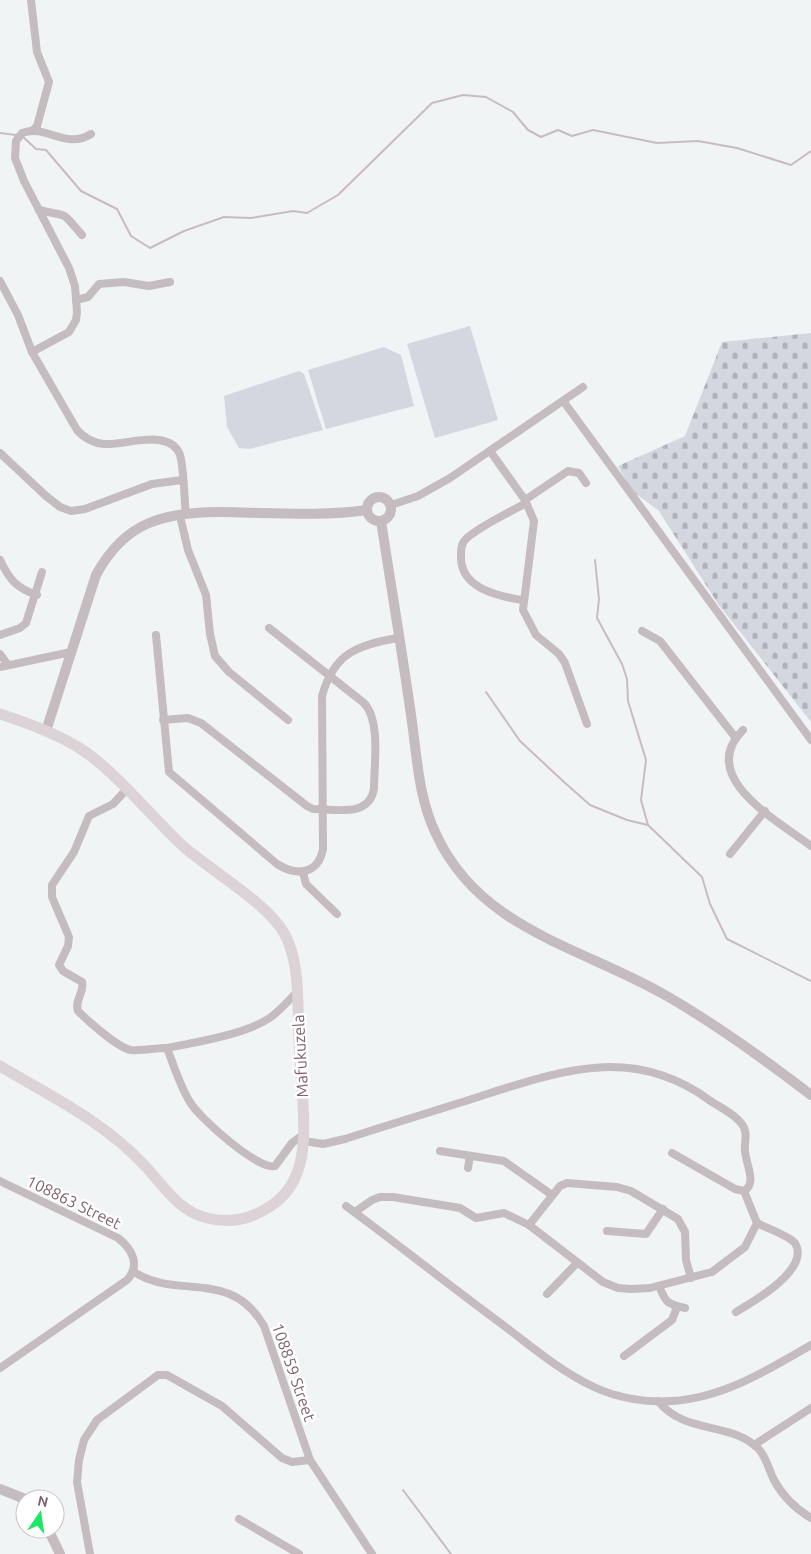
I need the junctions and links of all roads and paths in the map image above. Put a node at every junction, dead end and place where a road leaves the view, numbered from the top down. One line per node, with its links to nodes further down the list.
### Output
1 (31, 0): 2 (street)
2 (33, 130): 3 (street); 4 (street)
3 (91, 134)
4 (39, 210): 5 (street); 8 (street)
5 (82, 235)
6 (0, 280): 9 (street)
7 (170, 282): 8 (street)
8 (76, 300): 9 (street)
9 (32, 352): 14 (street)
10 (584, 387): 11 (street)
11 (564, 402): 12 (street); 41 (street)
12 (490, 451): 16 (street); 17 (street)
13 (0, 453): 14 (street)
14 (182, 480): 19 (street)
15 (586, 483): 16 (street)
16 (525, 501): 24 (street); 24 (street)
17 (391, 505): 18 (street); 20 (street)
18 (367, 510): 19 (street); 20 (street)
19 (183, 515): 30 (street); 36 (street)
20 (381, 521): 29 (street)
21 (0, 560): 23 (street)
22 (42, 572): 23 (street)
23 (37, 595): 27 (street)
24 (522, 600): 37 (street)
25 (269, 628): 33 (street)
26 (642, 631): 40 (street)
27 (0, 635)
28 (156, 635): 35 (street)
29 (398, 638): 33 (street); 52 (street)
30 (71, 652): 32 (street); 39 (street)
31 (0, 654): 32 (street)
32 (4, 666)
33 (328, 675): 43 (street); 43 (street)
34 (0, 714): 39 (main road, Mafukuzela)
35 (163, 720): 43 (street); 47 (street)
36 (288, 720)
37 (587, 724)
38 (743, 730): 40 (street)
39 (46, 731): 42 (main road, Mafukuzela)
40 (735, 737): 44 (street)
41 (811, 740)
42 (126, 790): 49 (main road, Mafukuzela); 50 (street)
43 (322, 809): 47 (street)
44 (765, 811): 45 (street); 46 (street)
45 (811, 846)
46 (730, 854)
47 (303, 872): 48 (street)
48 (337, 914)
49 (296, 992): 50 (street); 53 (main road, Mafukuzela)
50 (167, 1048): 53 (street)
51 (0, 1066): 53 (main road, Mafukuzela)
52 (811, 1094)
53 (304, 1137): 59 (street)
54 (440, 1151): 56 (street)
55 (672, 1153): 59 (street)
56 (470, 1156): 57 (street); 60 (street)
57 (468, 1168)
58 (0, 1181): 68 (street, 108863 Street)
59 (744, 1191): 64 (street)
60 (552, 1195): 62 (street); 65 (street)
61 (346, 1206): 63 (street)
62 (663, 1209): 66 (street); 69 (street)
63 (355, 1212): 65 (street); 76 (street)
64 (757, 1223): 69 (street); 72 (street)
65 (529, 1225): 67 (street)
66 (608, 1231)
67 (577, 1263): 70 (street); 71 (street)
68 (134, 1272): 75 (street); 79 (street, 108859 Street)
69 (691, 1278): 70 (street)
70 (660, 1286): 74 (street)
71 (547, 1294)
72 (736, 1312)
73 (811, 1345): 76 (street)
74 (624, 1356)
75 (0, 1368)
76 (658, 1401): 78 (street)
77 (811, 1408): 78 (street)
78 (754, 1445): 82 (street)
79 (310, 1460): 86 (street); 88 (street, 108859 Street)
80 (0, 1489): 81 (street)
81 (15, 1495)
82 (811, 1518)
83 (239, 1519): 87 (street)
84 (53, 1539): 85 (street)
85 (60, 1554)
86 (90, 1554)
87 (299, 1554)
88 (372, 1554)

